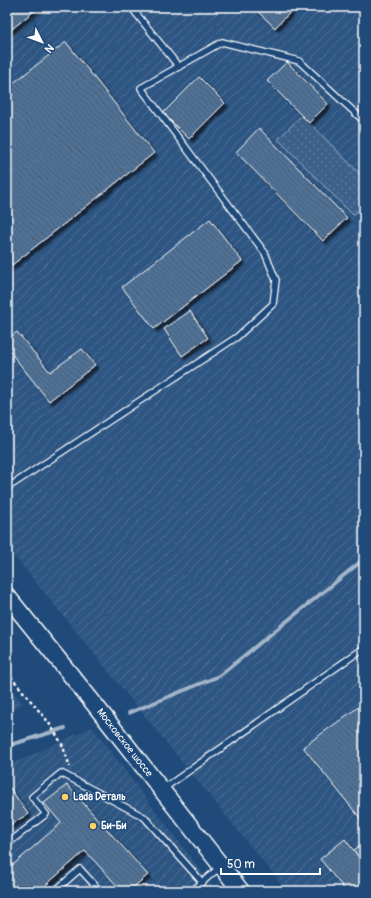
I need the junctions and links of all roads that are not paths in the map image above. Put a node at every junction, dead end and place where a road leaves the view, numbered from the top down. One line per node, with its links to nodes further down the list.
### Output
1 (132, 7): 2 (lane)
2 (178, 67): 3 (lane); 4 (lane)
3 (364, 120)
4 (7, 488)
5 (7, 596): 7 (main road, Московское шоссе)
6 (364, 648): 7 (lane)
7 (161, 790): 9 (main road, Московское шоссе)
8 (7, 844): 10 (lane)
9 (221, 866): 10 (lane); 14 (main road, Московское шоссе)
10 (202, 882): 13 (lane)
11 (55, 891): 12 (lane)
12 (100, 891)
13 (192, 891)
14 (241, 891)

